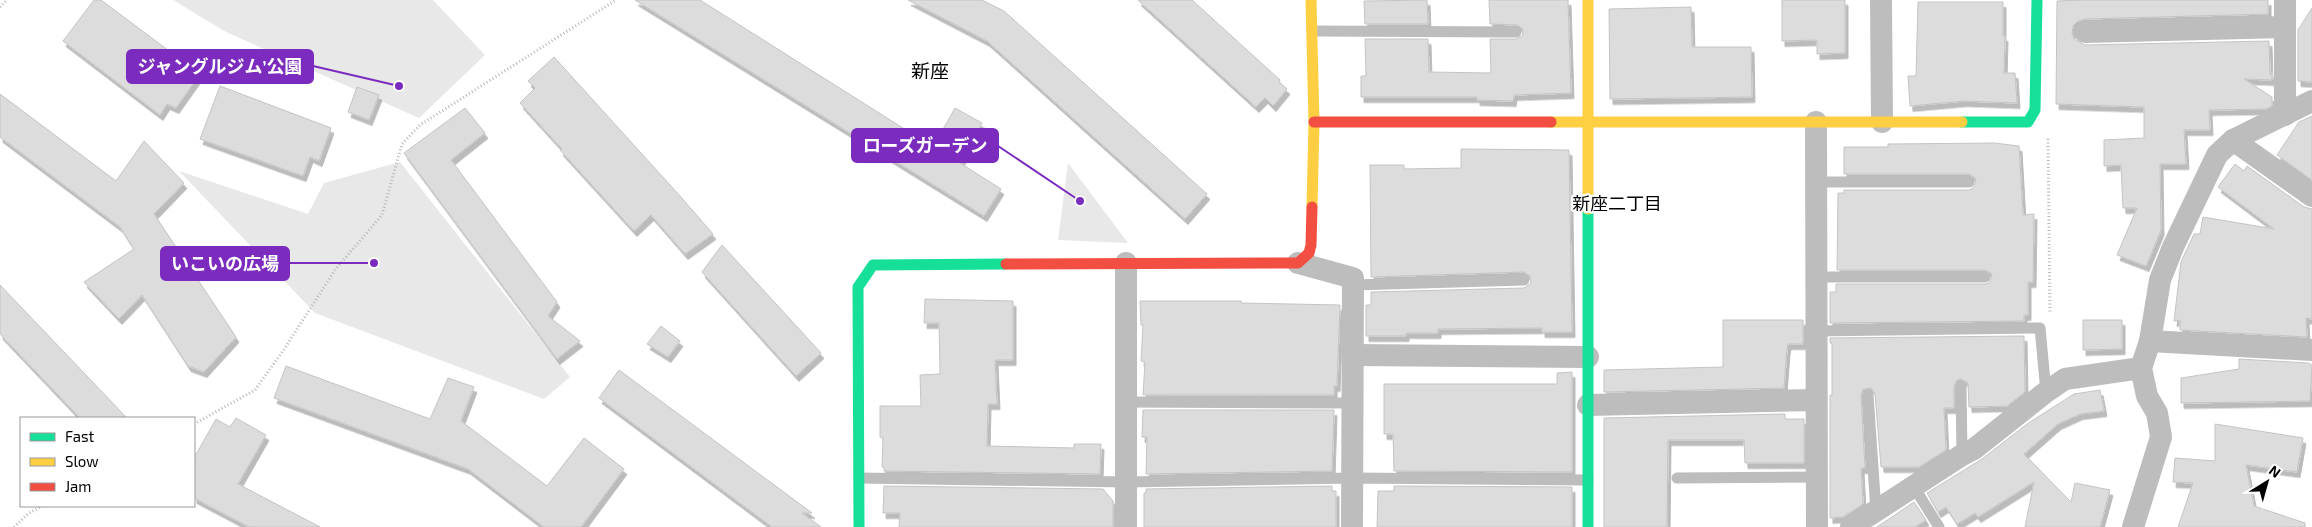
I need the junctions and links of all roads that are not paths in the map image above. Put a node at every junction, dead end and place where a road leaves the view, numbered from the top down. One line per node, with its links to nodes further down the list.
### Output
1 (1311, 0): 7 (street)
2 (1588, 0): 13 (street)
3 (1880, 0): 15 (street)
4 (2037, 0): 15 (street)
5 (2285, 0): 6 (street)
6 (2285, 27): 9 (street); 11 (street)
7 (1312, 31): 8 (lane); 12 (street)
8 (1516, 32)
9 (2085, 32)
10 (2312, 101): 11 (street)
11 (2285, 115): 16 (street)
12 (1314, 122): 13 (street); 21 (street)
13 (1588, 122): 14 (street); 30 (street)
14 (1816, 122): 15 (street); 17 (street)
15 (1882, 122)
16 (2233, 140): 19 (street); 27 (street)
17 (1816, 182): 18 (lane); 22 (street)
18 (1969, 182)
19 (2312, 196)
20 (1126, 263): 21 (street); 36 (street); 41 (street)
21 (1298, 263): 25 (street)
22 (1816, 276): 23 (lane); 26 (street)
23 (1985, 277)
24 (1524, 280): 25 (lane)
25 (1353, 285): 29 (street)
26 (1816, 331): 33 (lane); 35 (street)
27 (2150, 341): 28 (street); 31 (street)
28 (2312, 350)
29 (1354, 355): 30 (street); 37 (street)
30 (1588, 357): 38 (street)
31 (2141, 368): 33 (street); 55 (street)
32 (1961, 386): 39 (lane)
33 (2046, 392): 39 (street)
34 (1868, 395): 47 (lane)
35 (1816, 400): 38 (street); 40 (street)
36 (1126, 402): 37 (lane); 45 (street)
37 (1353, 403): 42 (street)
38 (1588, 405): 44 (street)
39 (1962, 455): 46 (street)
40 (1817, 477): 43 (lane); 52 (street)
41 (860, 478): 45 (lane); 48 (street)
42 (1352, 478): 44 (lane); 45 (lane); 50 (street)
43 (1677, 478)
44 (1588, 480): 51 (street)
45 (1126, 482): 49 (street)
46 (1914, 487): 47 (street); 54 (lane)
47 (1876, 511): 53 (street)
48 (859, 527)
49 (1126, 527)
50 (1352, 527)
51 (1588, 527)
52 (1817, 527)
53 (1851, 527)
54 (1939, 527)
55 (2133, 527)

